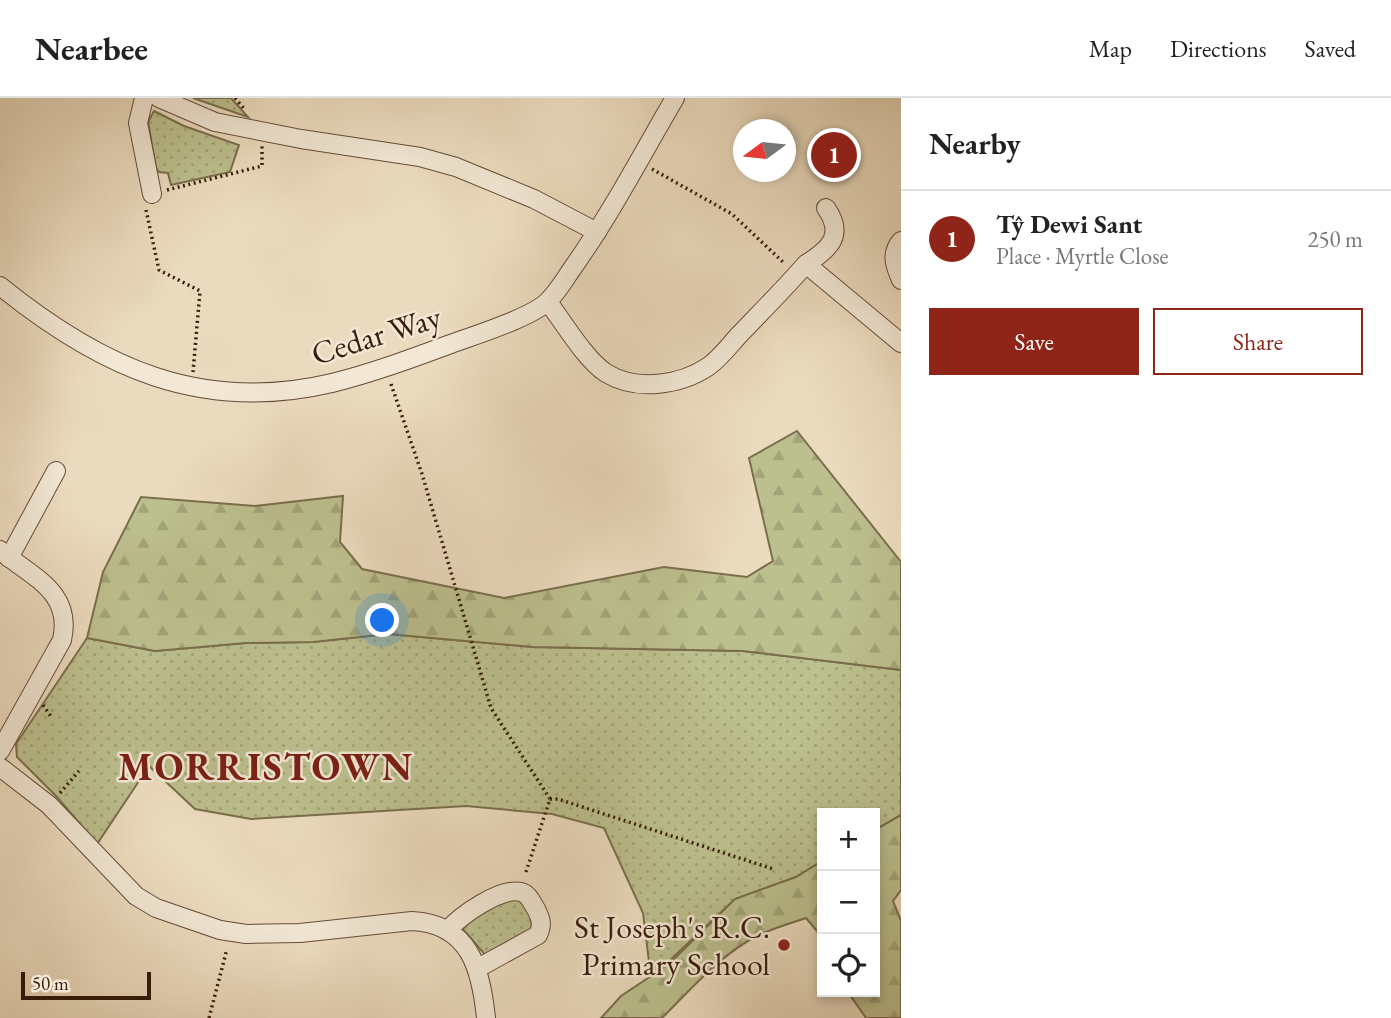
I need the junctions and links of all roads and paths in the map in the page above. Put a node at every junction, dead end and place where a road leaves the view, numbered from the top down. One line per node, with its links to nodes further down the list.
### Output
1 (144, 98): 6 (street)
2 (159, 98): 4 (street)
3 (675, 98): 5 (street, Cedar Way)
4 (263, 131): 6 (path); 8 (street)
5 (638, 162): 8 (street, Cedar Way); 10 (path)
6 (152, 194): 16 (path)
7 (826, 208): 10 (street)
8 (597, 233): 13 (street, Cedar Way)
9 (901, 242): 11 (street)
10 (801, 270): 13 (street); 14 (street)
11 (901, 280)
12 (0, 286): 16 (street, Cedar Way)
13 (548, 302): 15 (street, Cedar Way)
14 (901, 343)
15 (385, 369): 16 (street, Cedar Way); 22 (path)
16 (191, 388)
17 (56, 471): 18 (street)
18 (5, 554): 19 (street)
19 (0, 751)
20 (0, 767): 23 (street)
21 (79, 771): 23 (path)
22 (550, 799): 24 (path); 25 (path)
23 (49, 806): 27 (street)
24 (773, 869)
25 (520, 892): 26 (street); 28 (street)
26 (448, 930): 27 (street); 28 (street)
27 (232, 932): 29 (path)
28 (478, 968): 30 (street)
29 (209, 1018)
30 (486, 1018)

